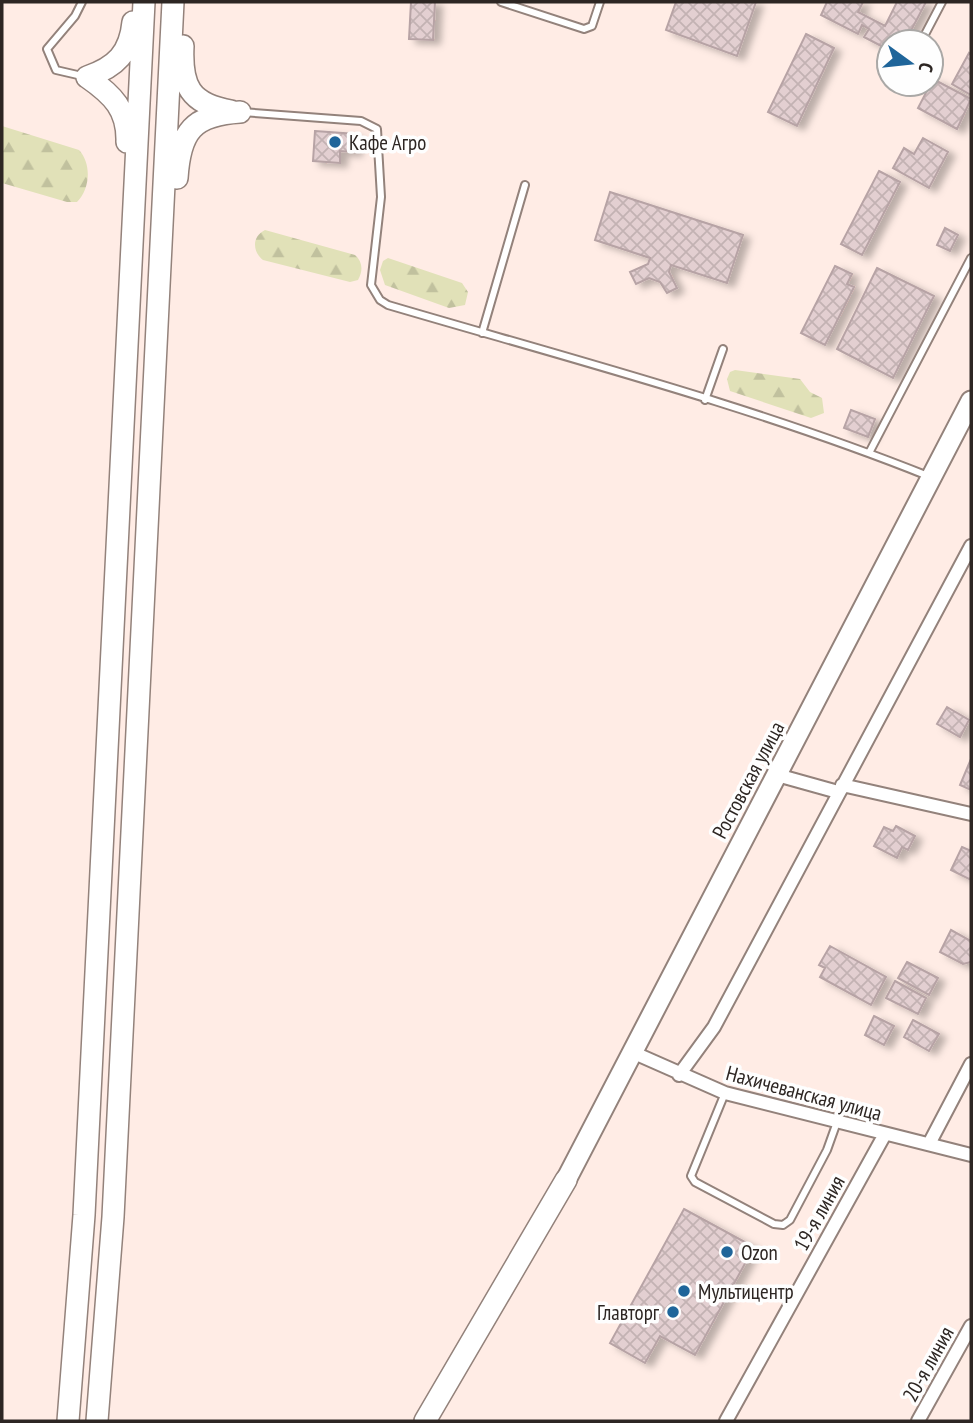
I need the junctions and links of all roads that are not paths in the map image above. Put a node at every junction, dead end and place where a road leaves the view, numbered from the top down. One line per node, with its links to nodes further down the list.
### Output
1 (82, 2): 10 (lane)
2 (134, 2): 10 (highway)
3 (144, 2): 22 (highway)
4 (173, 2): 20 (highway)
5 (185, 2): 11 (highway)
6 (501, 2): 7 (lane)
7 (600, 2)
8 (942, 2): 9 (lane)
9 (928, 28)
10 (87, 77): 22 (highway)
11 (240, 112): 14 (lane); 20 (highway)
12 (525, 185): 14 (lane)
13 (971, 258): 18 (lane)
14 (482, 332): 16 (lane)
15 (723, 349): 16 (lane)
16 (705, 400): 18 (lane)
17 (971, 401): 19 (main road, Ростовская улица)
18 (869, 453): 19 (lane)
19 (932, 478): 23 (main road, Ростовская улица)
20 (147, 522): 37 (highway)
21 (971, 546): 24 (street)
22 (116, 569): 36 (highway)
23 (776, 775): 24 (street); 26 (main road, Ростовская улица)
24 (840, 788): 25 (street); 28 (street)
25 (971, 814)
26 (632, 1052): 28 (street, Нахичеванская улица); 34 (main road, Ростовская улица)
27 (971, 1064): 32 (street)
28 (680, 1075): 29 (street, Нахичеванская улица)
29 (725, 1093): 30 (street, Нахичеванская улица); 30 (lane)
30 (837, 1122): 31 (street, Нахичеванская улица)
31 (885, 1134): 32 (street, Нахичеванская улица); 40 (street, 19-я линия)
32 (929, 1144): 33 (street, Нахичеванская улица)
33 (971, 1155)
34 (566, 1180): 38 (highway); 39 (highway)
35 (971, 1326): 41 (street, 20-я линия)
36 (68, 1421)
37 (97, 1421)
38 (425, 1421)
39 (441, 1421)
40 (726, 1421)
41 (918, 1421)

